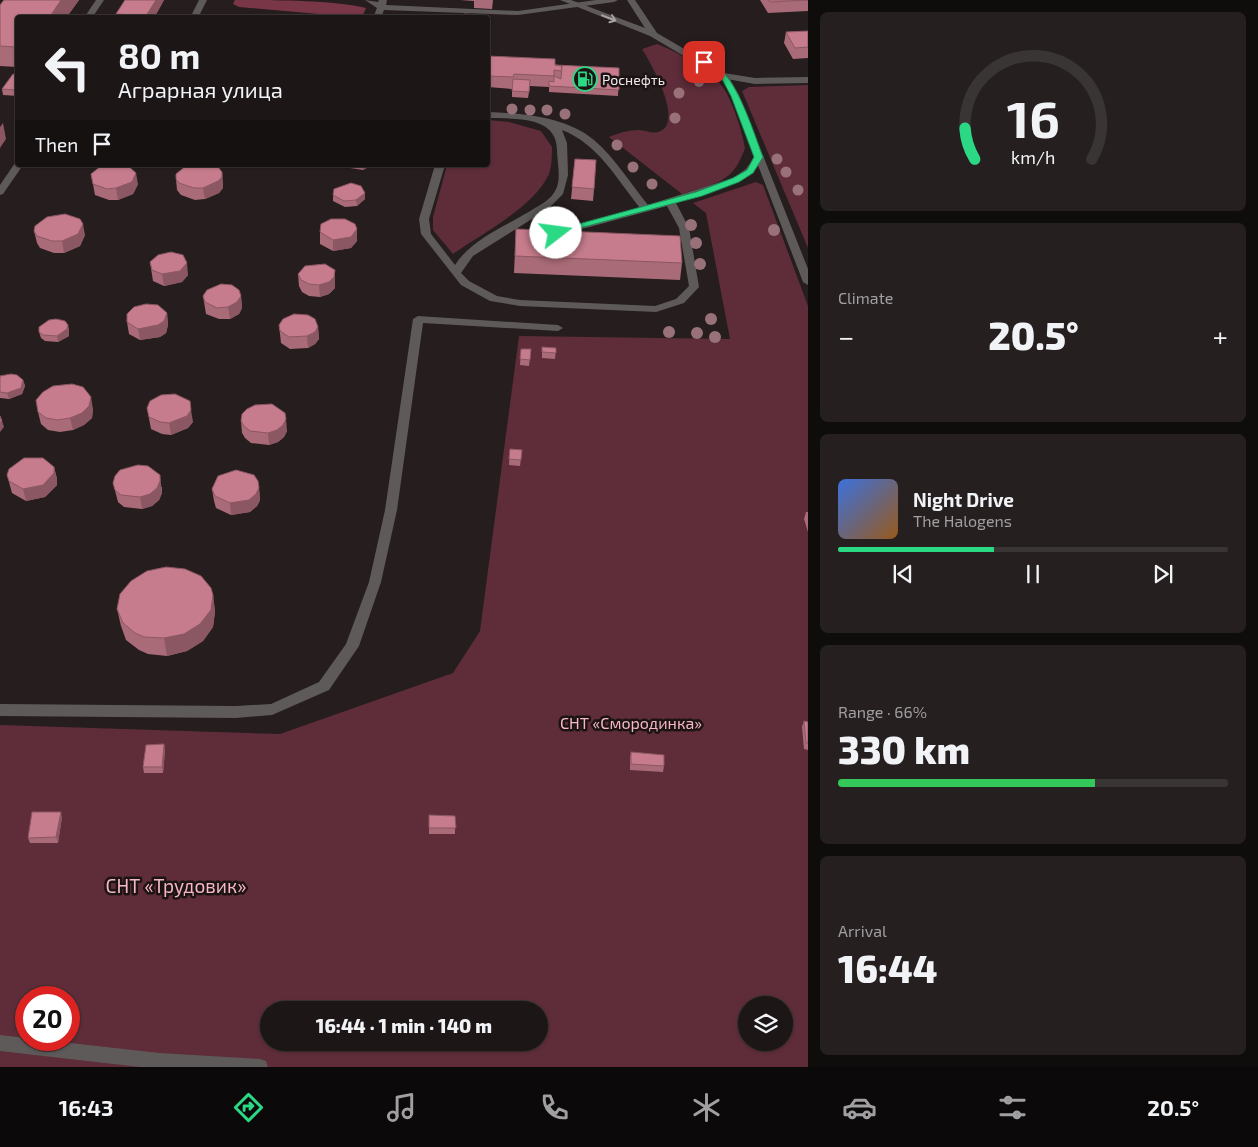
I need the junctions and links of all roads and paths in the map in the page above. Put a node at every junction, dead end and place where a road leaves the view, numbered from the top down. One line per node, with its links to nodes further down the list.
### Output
1 (100, 0): 9 (street)
2 (204, 0): 10 (street)
3 (369, 0): 7 (street)
4 (564, 0): 8 (street)
5 (614, 0): 8 (street)
6 (631, 0): 12 (street)
7 (382, 3): 8 (street); 11 (street)
8 (579, 6): 12 (street, one-way to 12)
9 (90, 15)
10 (196, 15)
11 (378, 15)
12 (654, 35): 13 (street)
13 (724, 76): 14 (street); 17 (street)
14 (808, 80)
15 (490, 115): 16 (street)
16 (550, 124): 22 (street); 24 (street)
17 (758, 157): 21 (street); 25 (street)
18 (17, 167): 20 (street)
19 (439, 167): 24 (street)
20 (0, 192)
21 (670, 202): 22 (street); 24 (street)
22 (646, 209): 23 (street)
23 (556, 233)
24 (456, 273)
25 (808, 282)
26 (558, 328): 27 (street)
27 (0, 710)
28 (0, 1043): 29 (street)
29 (260, 1067)

